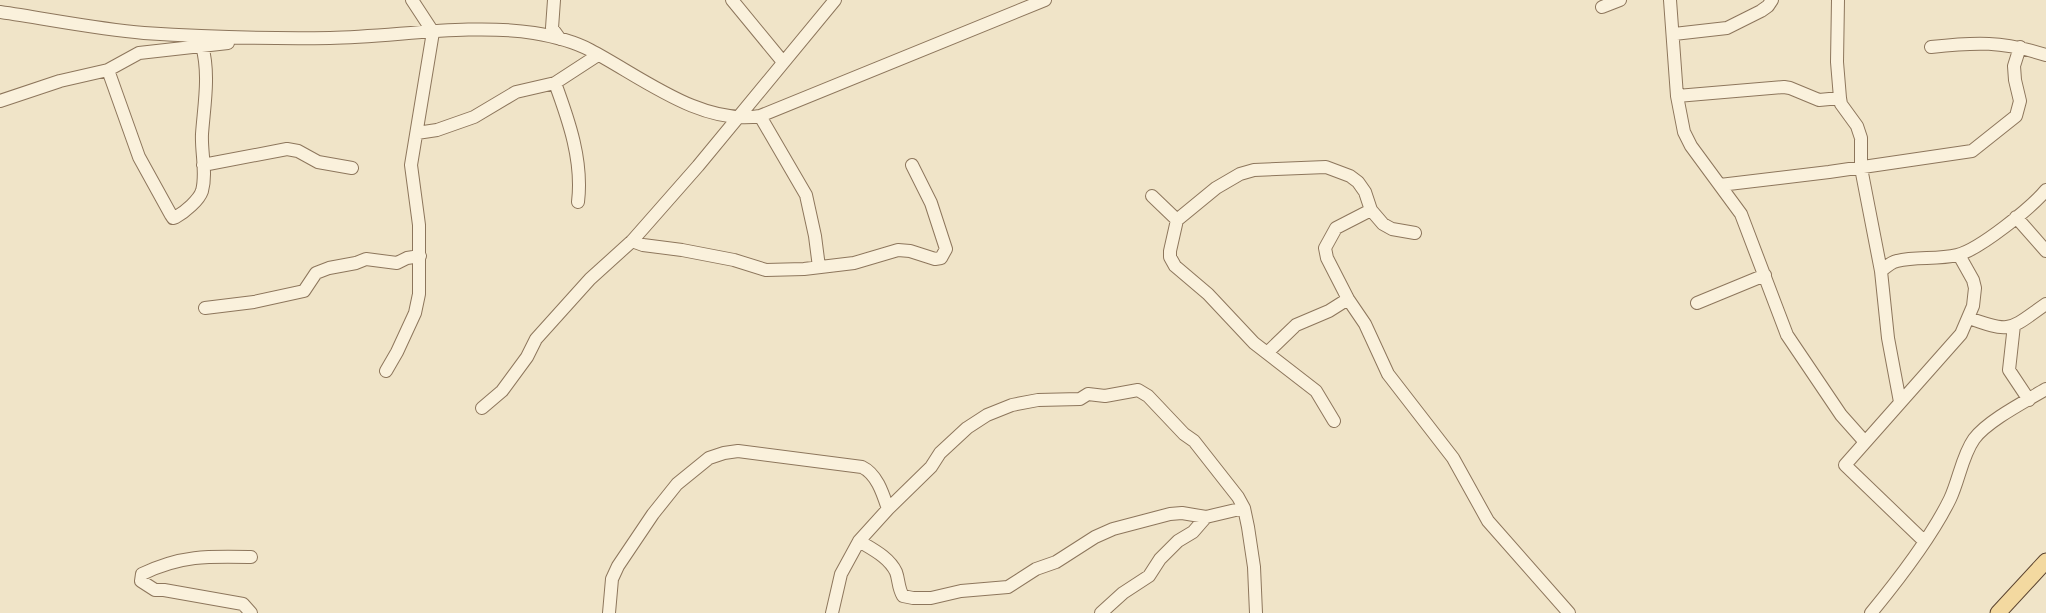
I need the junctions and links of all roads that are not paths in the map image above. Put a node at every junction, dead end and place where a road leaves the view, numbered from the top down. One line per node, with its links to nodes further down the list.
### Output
1 (412, 0): 12 (street)
2 (554, 0): 16 (street)
3 (732, 0): 23 (street)
4 (835, 0): 23 (street)
5 (1045, 0): 29 (street)
6 (1620, 0): 10 (street)
7 (1670, 0): 14 (street)
8 (1772, 0): 14 (street)
9 (1838, 0): 27 (street)
10 (1602, 7)
11 (0, 12): 13 (street)
12 (433, 32): 15 (street); 16 (street); 31 (street)
13 (142, 33): 15 (street); 20 (street)
14 (1674, 34): 26 (street)
15 (259, 39): 17 (street)
16 (560, 39): 21 (street)
17 (202, 46): 20 (street); 32 (street)
18 (2020, 46): 19 (street); 22 (street); 35 (street)
19 (1931, 47)
20 (139, 53): 24 (street)
21 (598, 55): 25 (street); 30 (street)
22 (2046, 55)
23 (783, 62): 30 (street)
24 (108, 70): 28 (street); 32 (street)
25 (555, 83): 31 (street); 39 (street)
26 (1677, 96): 27 (street); 36 (street)
27 (1840, 98): 35 (street)
28 (0, 101)
29 (760, 116): 30 (street); 48 (street)
30 (739, 119): 44 (street)
31 (417, 133): 47 (street)
32 (203, 165): 34 (street)
33 (912, 165): 48 (street)
34 (352, 168)
35 (1861, 168): 36 (street); 49 (street)
36 (1720, 185): 50 (street)
37 (2046, 190): 41 (street)
38 (1152, 196): 42 (street)
39 (578, 202)
40 (1371, 210): 42 (street); 43 (street); 51 (street)
41 (2016, 217): 45 (street); 46 (street)
42 (1178, 220): 57 (street)
43 (1415, 233)
44 (632, 241): 48 (street); 62 (street)
45 (2046, 251)
46 (1959, 255): 49 (street); 55 (street)
47 (420, 256): 54 (street); 58 (street)
48 (819, 267)
49 (1881, 271): 61 (street)
50 (1765, 275): 52 (street); 64 (street)
51 (1348, 299): 57 (street); 77 (street)
52 (1697, 303)
53 (2046, 304): 56 (street)
54 (205, 308)
55 (1969, 318): 56 (street); 61 (street)
56 (2014, 326): 60 (street)
57 (1267, 353): 63 (street)
58 (386, 371)
59 (2046, 388): 60 (street)
60 (2029, 400): 69 (street)
61 (1900, 402): 64 (street)
62 (482, 408)
63 (1334, 421)
64 (1865, 442): 69 (street)
65 (1244, 508): 66 (street); 67 (street); 76 (street)
66 (888, 509): 68 (street); 73 (street)
67 (1206, 517): 68 (street); 75 (street)
68 (859, 541): 74 (street)
69 (1924, 541): 78 (street)
70 (251, 556): 72 (street)
71 (2046, 561): 79 (main road)
72 (251, 613)
73 (609, 613)
74 (832, 613)
75 (1101, 613)
76 (1256, 613)
77 (1569, 613)
78 (1871, 613)
79 (1998, 613)

